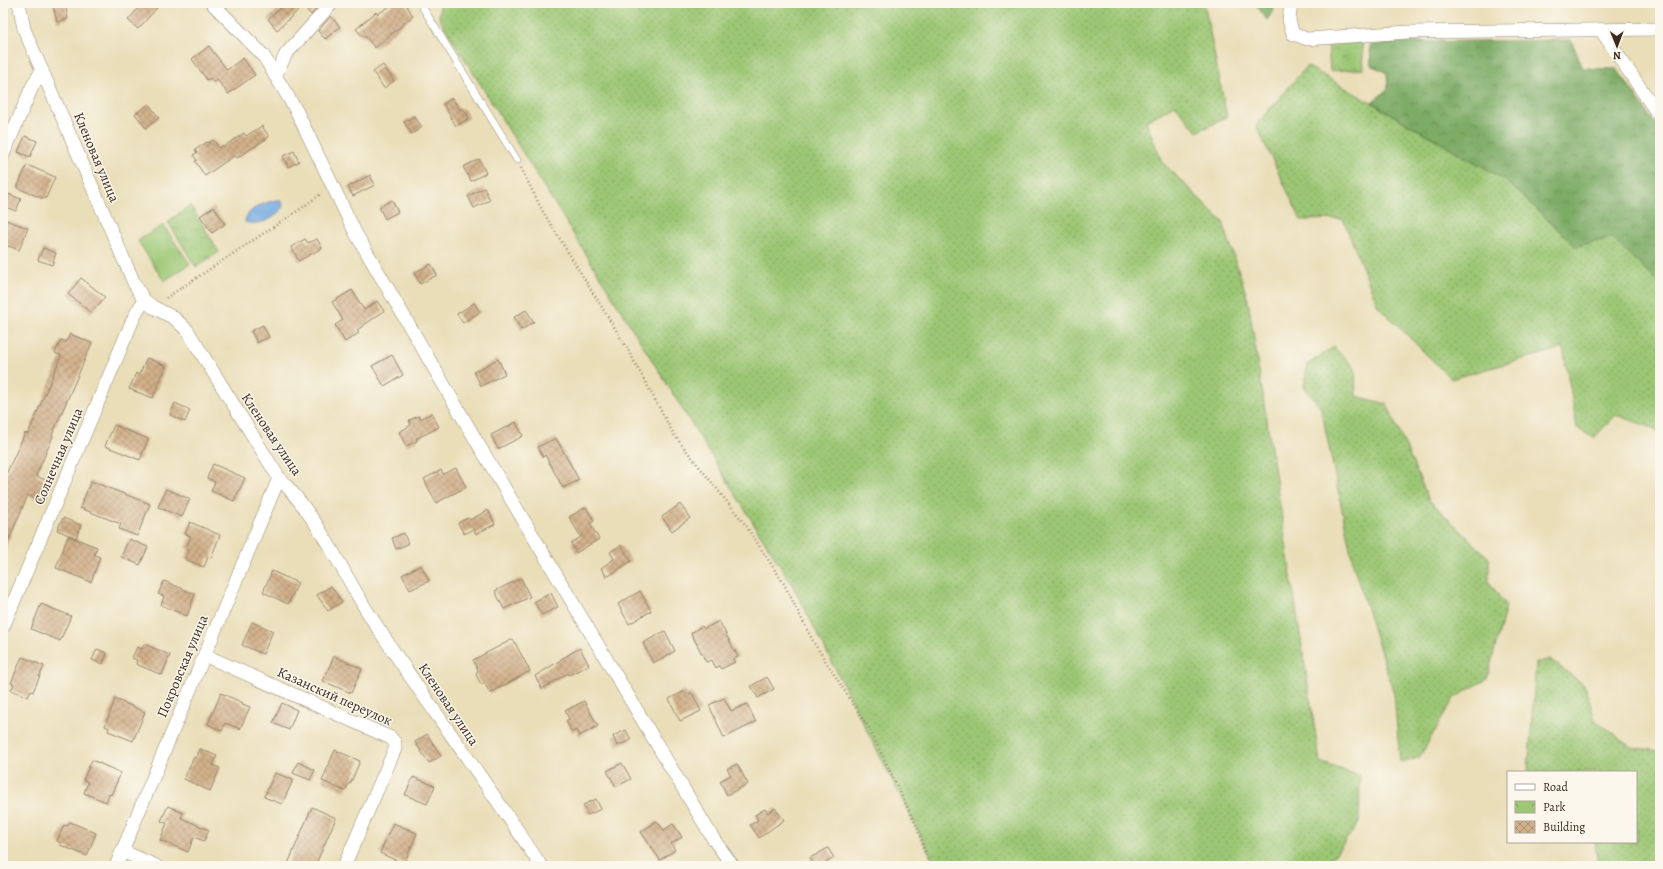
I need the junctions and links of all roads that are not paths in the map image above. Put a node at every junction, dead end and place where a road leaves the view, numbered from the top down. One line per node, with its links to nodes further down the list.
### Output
1 (19, 3): 8 (street, Кленовая улица)
2 (212, 3): 9 (street)
3 (332, 3): 9 (street)
4 (420, 3): 12 (lane)
5 (1291, 3): 7 (street)
6 (1660, 29): 7 (street)
7 (1601, 30): 10 (street)
8 (42, 70): 11 (street); 13 (street, Кленовая улица)
9 (275, 76): 22 (street)
10 (1660, 117)
11 (3, 155)
12 (517, 160)
13 (148, 303): 14 (street, Кленовая улица); 15 (street, Солнечная улица)
14 (278, 478): 16 (street, Покровская улица); 21 (street, Кленовая улица)
15 (3, 626)
16 (204, 655): 17 (street, Покровская улица); 20 (street, Казанский переулок)
17 (122, 851): 18 (street, Покровская улица); 19 (street)
18 (116, 866)
19 (156, 866)
20 (344, 866)
21 (541, 866)
22 (734, 866)

